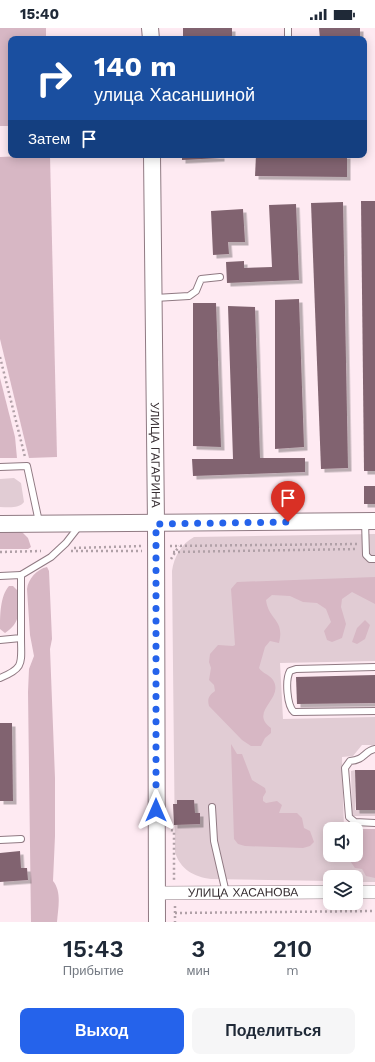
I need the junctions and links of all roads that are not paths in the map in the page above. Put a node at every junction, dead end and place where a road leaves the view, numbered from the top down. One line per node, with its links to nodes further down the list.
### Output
1 (152, 158): 3 (street, УЛИЦА ГАГАРИНА)
2 (220, 277): 3 (lane)
3 (153, 298): 9 (street, УЛИЦА ГАГАРИНА)
4 (0, 467): 7 (lane)
5 (370, 521): 9 (street); 10 (lane)
6 (0, 524): 7 (street)
7 (39, 524): 8 (street)
8 (81, 524): 9 (street); 11 (lane)
9 (156, 524): 26 (street, УЛИЦА ГАГАРИНА)
10 (375, 560)
11 (21, 575): 12 (lane); 13 (lane)
12 (0, 576)
13 (21, 638): 14 (lane); 16 (lane)
14 (0, 640)
15 (375, 667): 17 (lane)
16 (0, 678)
17 (375, 711)
18 (375, 749): 20 (lane)
19 (212, 807): 27 (lane)
20 (375, 823)
21 (21, 839): 22 (lane)
22 (0, 840)
23 (323, 892): 27 (street, УЛИЦА ХАСАНОВА)
24 (363, 892): 25 (street)
25 (375, 892)
26 (157, 893): 27 (street, УЛИЦА ХАСАНОВА); 28 (street, УЛИЦА ГАГАРИНА)
27 (226, 893)
28 (157, 922)

